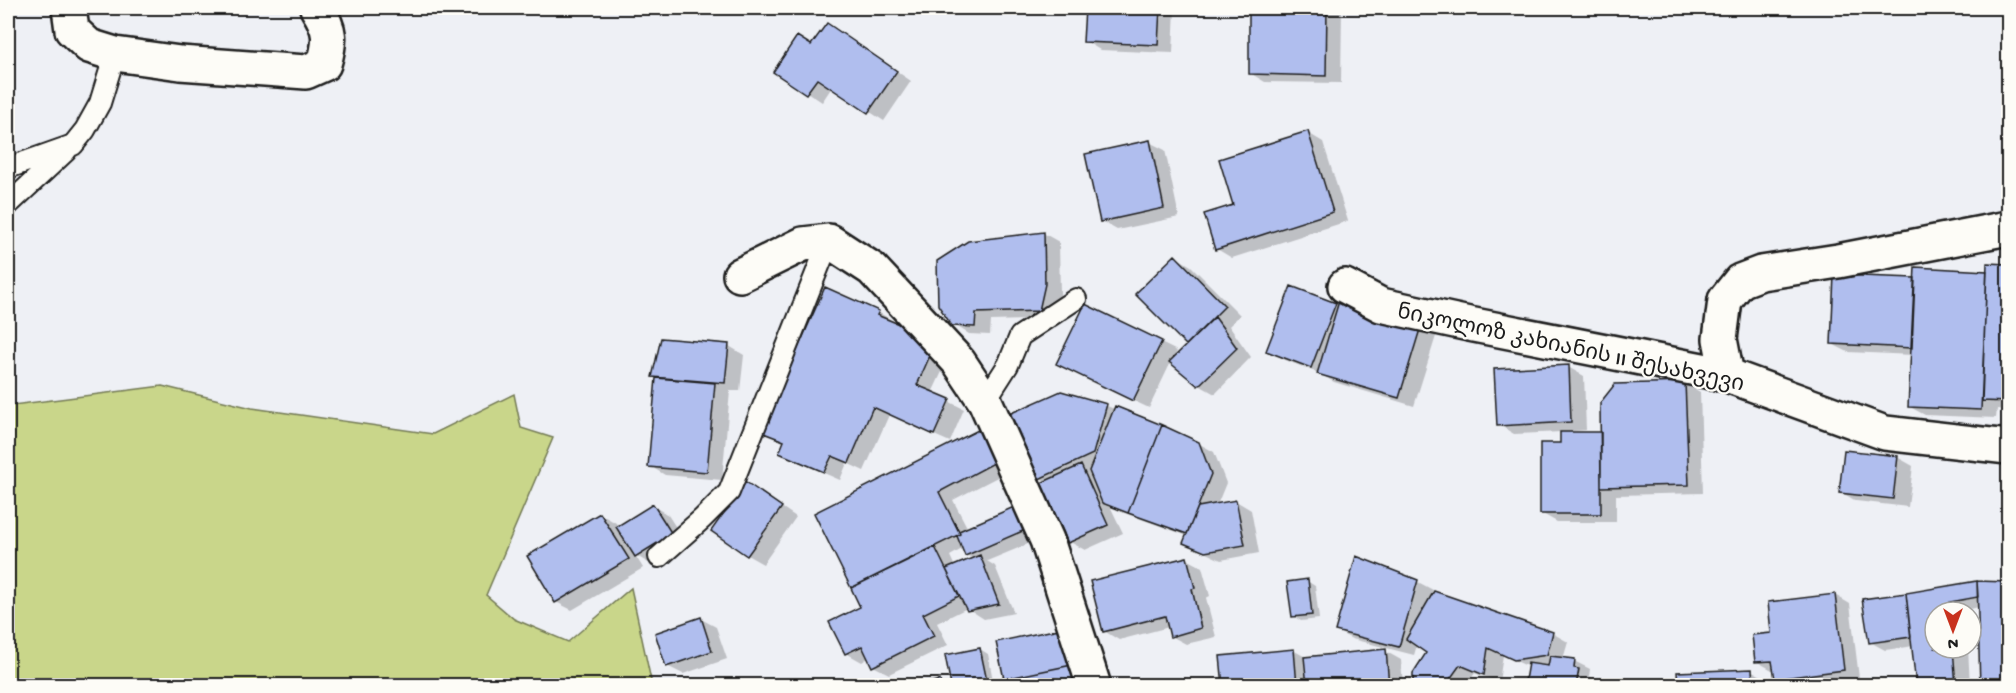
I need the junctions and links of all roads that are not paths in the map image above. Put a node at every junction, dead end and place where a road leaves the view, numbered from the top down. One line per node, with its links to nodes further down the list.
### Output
1 (69, 8): 3 (street)
2 (317, 8): 3 (street)
3 (115, 54): 4 (lane)
4 (73, 145): 5 (lane); 6 (lane)
5 (8, 168)
6 (8, 205)
7 (2008, 228): 12 (street)
8 (829, 241): 9 (street); 13 (street); 15 (lane)
9 (740, 275)
10 (1345, 286): 12 (street, ნიკოლოზ კახიანის II შესახვევი)
11 (1076, 299): 13 (lane)
12 (1727, 375): 14 (street, ნიკოლოზ კახიანის II შესახვევი)
13 (985, 401): 16 (street)
14 (2008, 447)
15 (659, 557)
16 (1094, 686)

